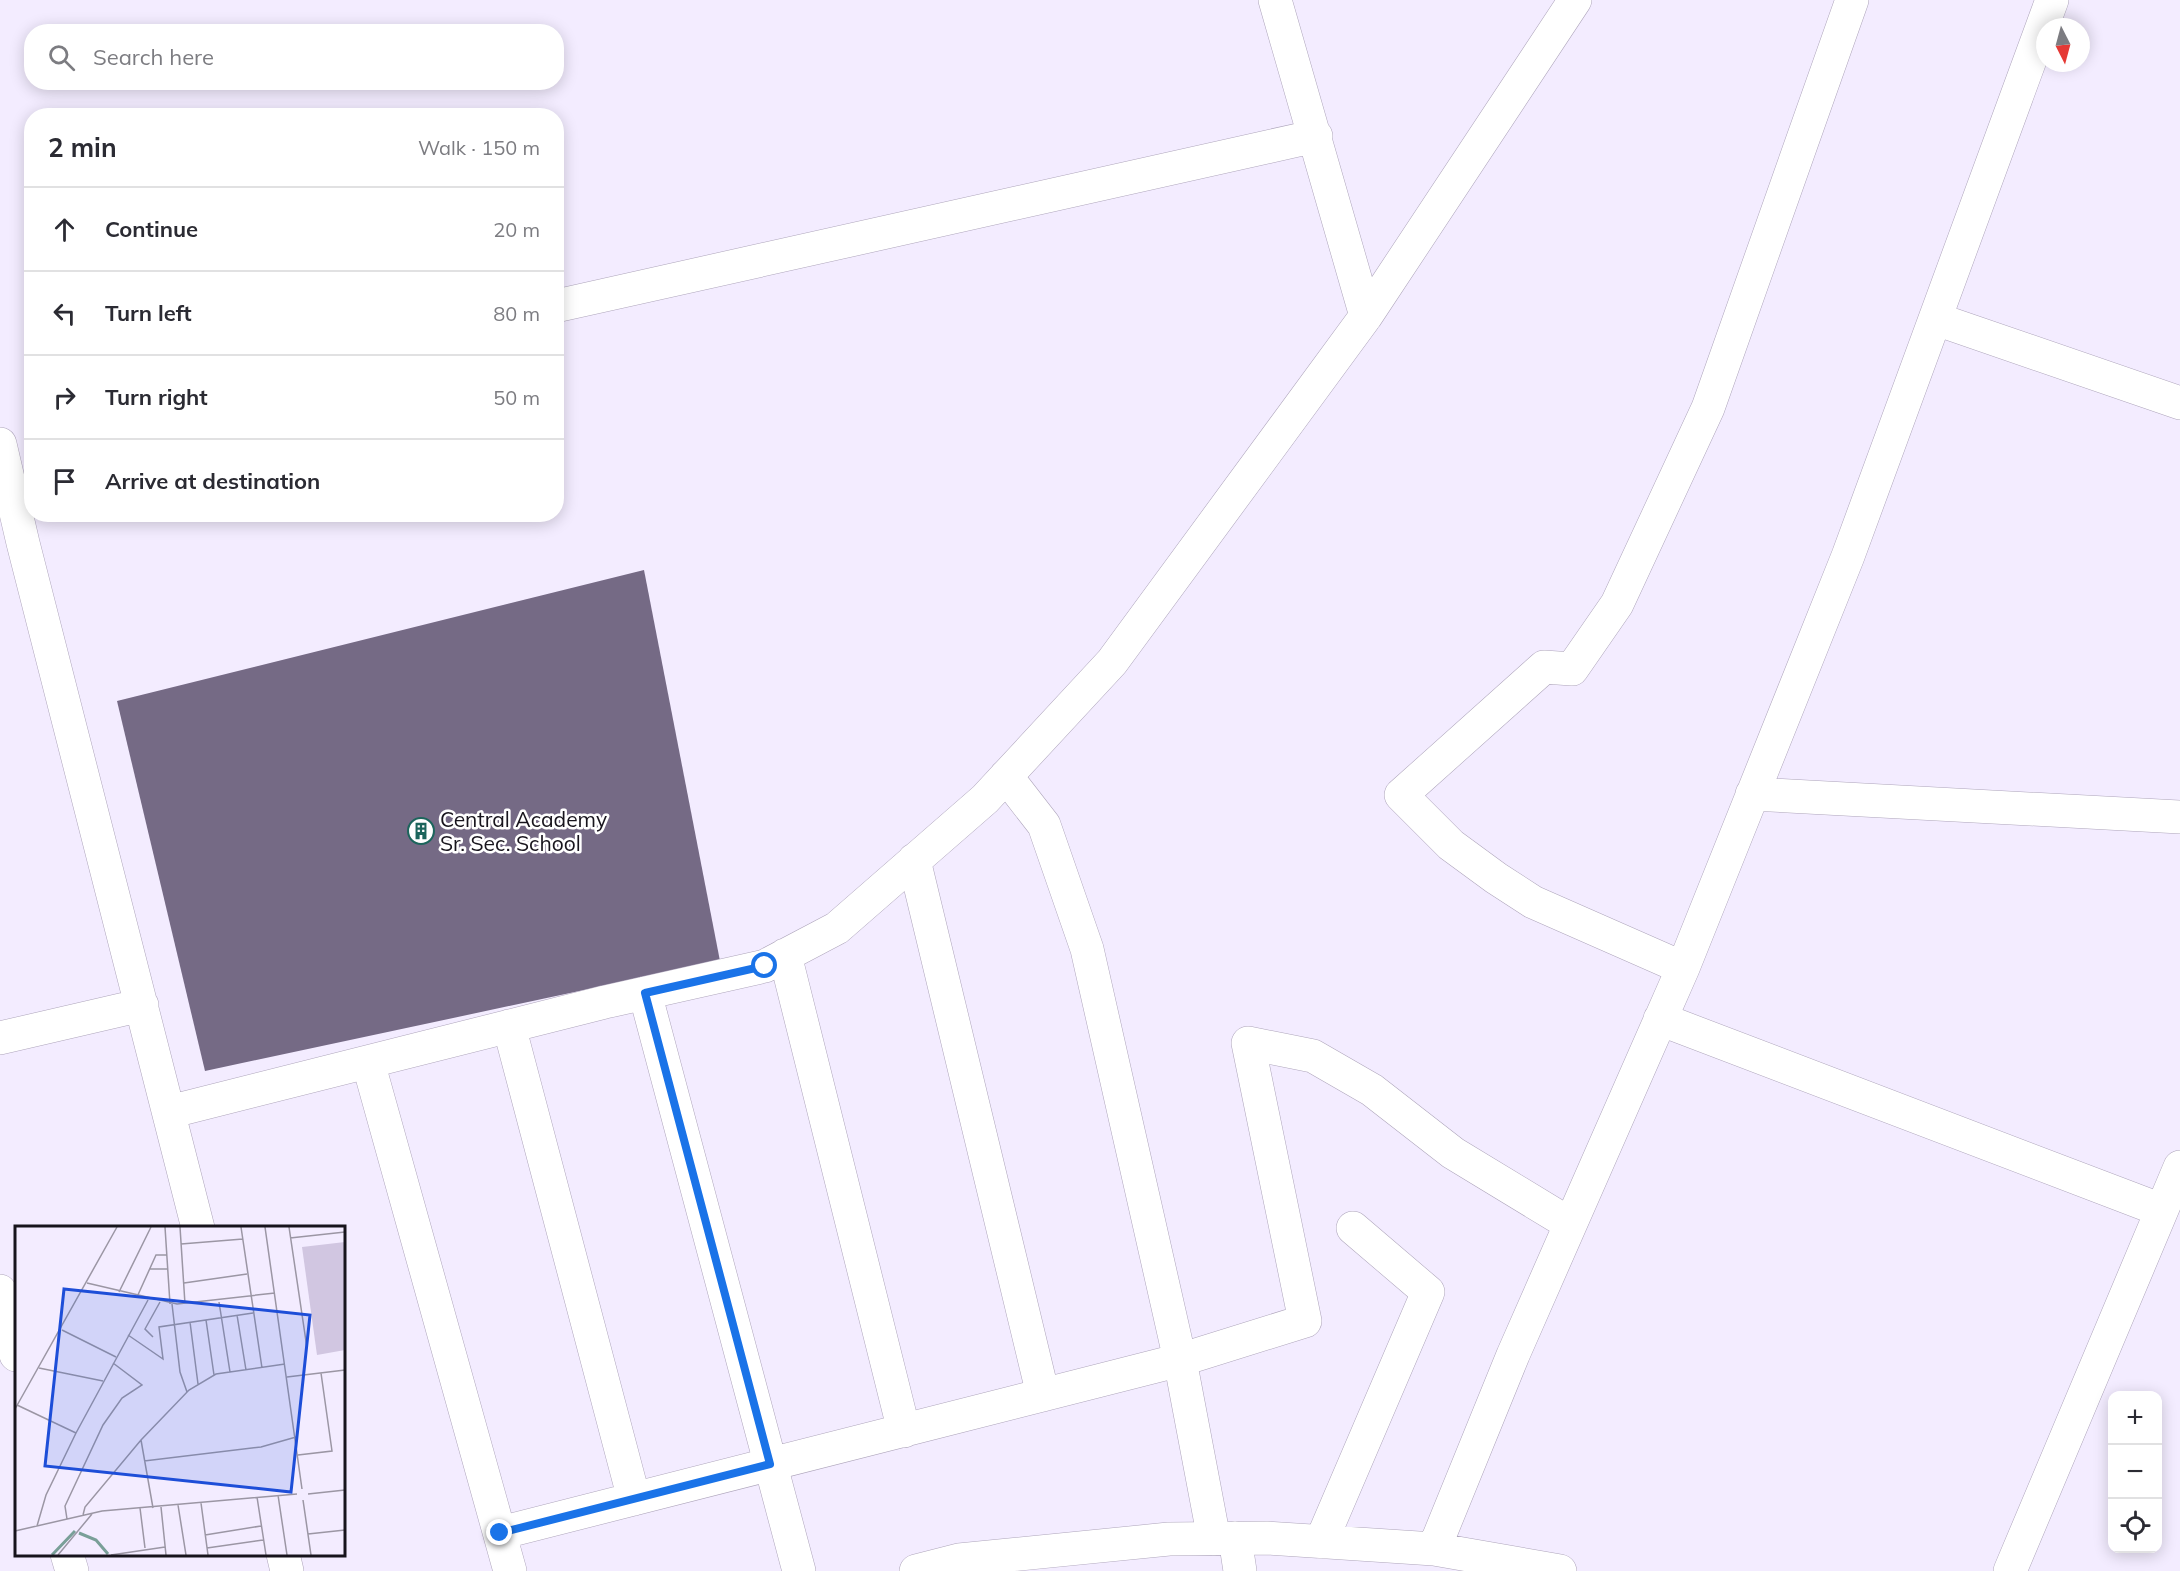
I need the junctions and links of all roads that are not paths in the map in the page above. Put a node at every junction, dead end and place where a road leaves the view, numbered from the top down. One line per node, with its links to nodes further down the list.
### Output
1 (1275, 0): 5 (street)
2 (1575, 0): 7 (street)
3 (1852, 0): 19 (street)
4 (2052, 0): 8 (street)
5 (1316, 136): 6 (street); 7 (street)
6 (564, 304)
7 (1366, 316): 14 (street)
8 (1936, 319): 9 (street); 15 (street)
9 (2180, 403)
10 (0, 444): 11 (street)
11 (20, 476): 12 (street)
12 (24, 493)
13 (31, 522): 21 (street)
14 (1006, 776): 17 (street); 34 (street)
15 (1752, 794): 16 (street); 19 (street)
16 (2180, 817)
17 (914, 860): 18 (street); 35 (street)
18 (785, 955): 20 (street); 36 (street)
19 (1683, 968): 22 (street)
20 (645, 993): 23 (street); 37 (street)
21 (142, 1005): 24 (street); 26 (street)
22 (1660, 1019): 28 (street); 29 (street)
23 (509, 1026): 25 (street); 38 (street)
24 (0, 1038)
25 (368, 1062): 26 (street); 39 (street)
26 (169, 1112): 30 (street)
27 (2180, 1167): 28 (street)
28 (2161, 1210): 53 (street)
29 (1570, 1224): 34 (street); 42 (street)
30 (198, 1226)
31 (1353, 1228): 41 (street)
32 (0, 1291): 33 (street)
33 (15, 1351)
34 (1180, 1360): 35 (street); 40 (street)
35 (1043, 1395): 36 (street)
36 (904, 1431): 37 (street)
37 (770, 1464): 38 (street); 50 (street)
38 (634, 1499): 39 (street)
39 (500, 1533): 49 (street)
40 (1224, 1538): 41 (street); 45 (street); 52 (street)
41 (1321, 1542): 42 (street)
42 (1434, 1549): 46 (street)
43 (68, 1556): 47 (street)
44 (283, 1556): 48 (street)
45 (1101, 1559): 51 (street)
46 (1541, 1569)
47 (72, 1571)
48 (287, 1571)
49 (510, 1571)
50 (799, 1571)
51 (916, 1571)
52 (1240, 1571)
53 (2010, 1571)

